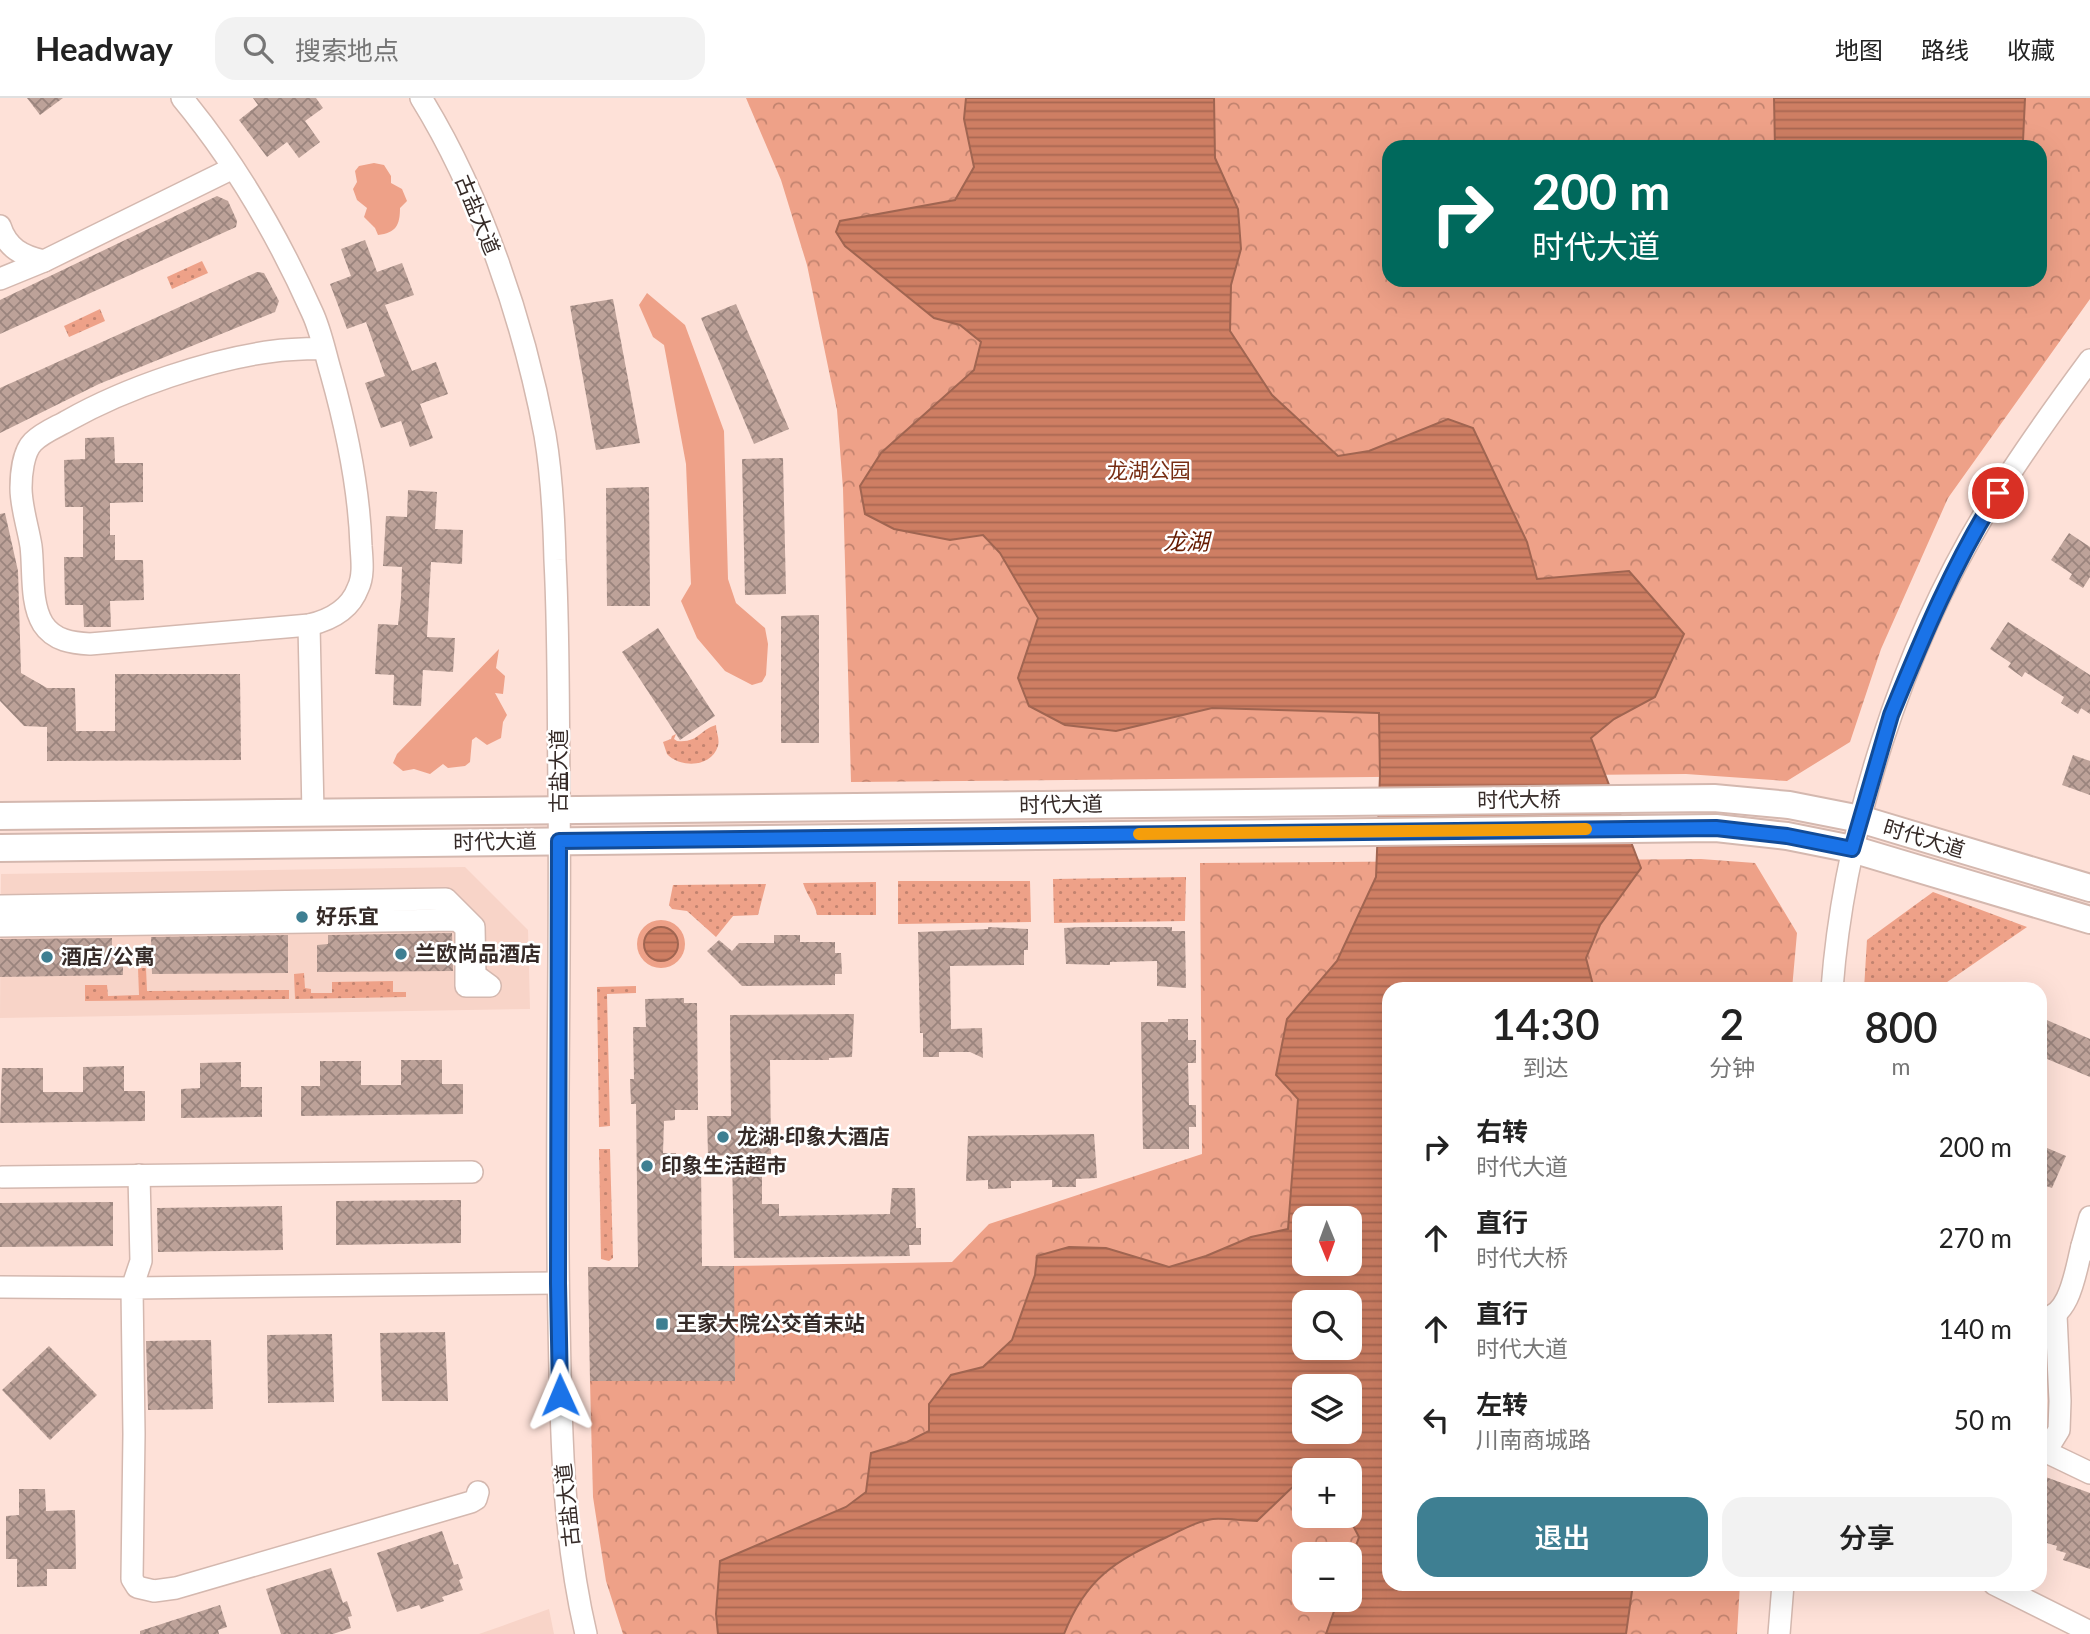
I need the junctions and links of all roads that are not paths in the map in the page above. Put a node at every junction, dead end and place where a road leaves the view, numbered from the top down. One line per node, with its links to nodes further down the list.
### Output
1 (182, 98): 3 (street)
2 (421, 98): 12 (street, 古盐大道)
3 (233, 167): 5 (street); 7 (street)
4 (0, 226): 5 (street)
5 (44, 261): 6 (street)
6 (0, 279)
7 (323, 348): 9 (street); 9 (street)
8 (2090, 360): 15 (street)
9 (309, 625): 13 (street)
10 (1714, 798): 11 (main road, 时代大桥); 15 (main road, 时代大道)
11 (1323, 802): 12 (main road, 时代大道)
12 (559, 810): 13 (main road, 时代大道); 18 (street, 古盐大道)
13 (313, 813): 14 (main road, 时代大道)
14 (0, 816)
15 (1860, 819): 20 (street); 21 (main road, 时代大道)
16 (1716, 828): 17 (main road, 时代大桥); 20 (main road, 时代大道)
17 (1326, 832): 18 (main road, 时代大道)
18 (559, 841): 19 (main road, 时代大道); 31 (street, 古盐大道)
19 (0, 848)
20 (1852, 849): 23 (main road, 时代大道); 25 (street)
21 (2090, 888)
22 (0, 906): 24 (street)
23 (2090, 920)
24 (0, 926)
25 (1833, 982)
26 (472, 1172): 27 (street)
27 (139, 1175): 28 (street); 33 (street)
28 (2, 1177)
29 (2090, 1217): 30 (street)
30 (2086, 1248): 34 (street)
31 (558, 1283): 33 (street); 42 (street, 古盐大道)
32 (0, 1287): 33 (street)
33 (132, 1288): 38 (street)
34 (2048, 1316): 35 (street)
35 (2047, 1445)
36 (2047, 1452): 37 (street)
37 (2090, 1473)
38 (478, 1492)
39 (1782, 1591): 43 (street)
40 (2008, 1591): 41 (street)
41 (2090, 1632)
42 (586, 1634)
43 (1779, 1634)

